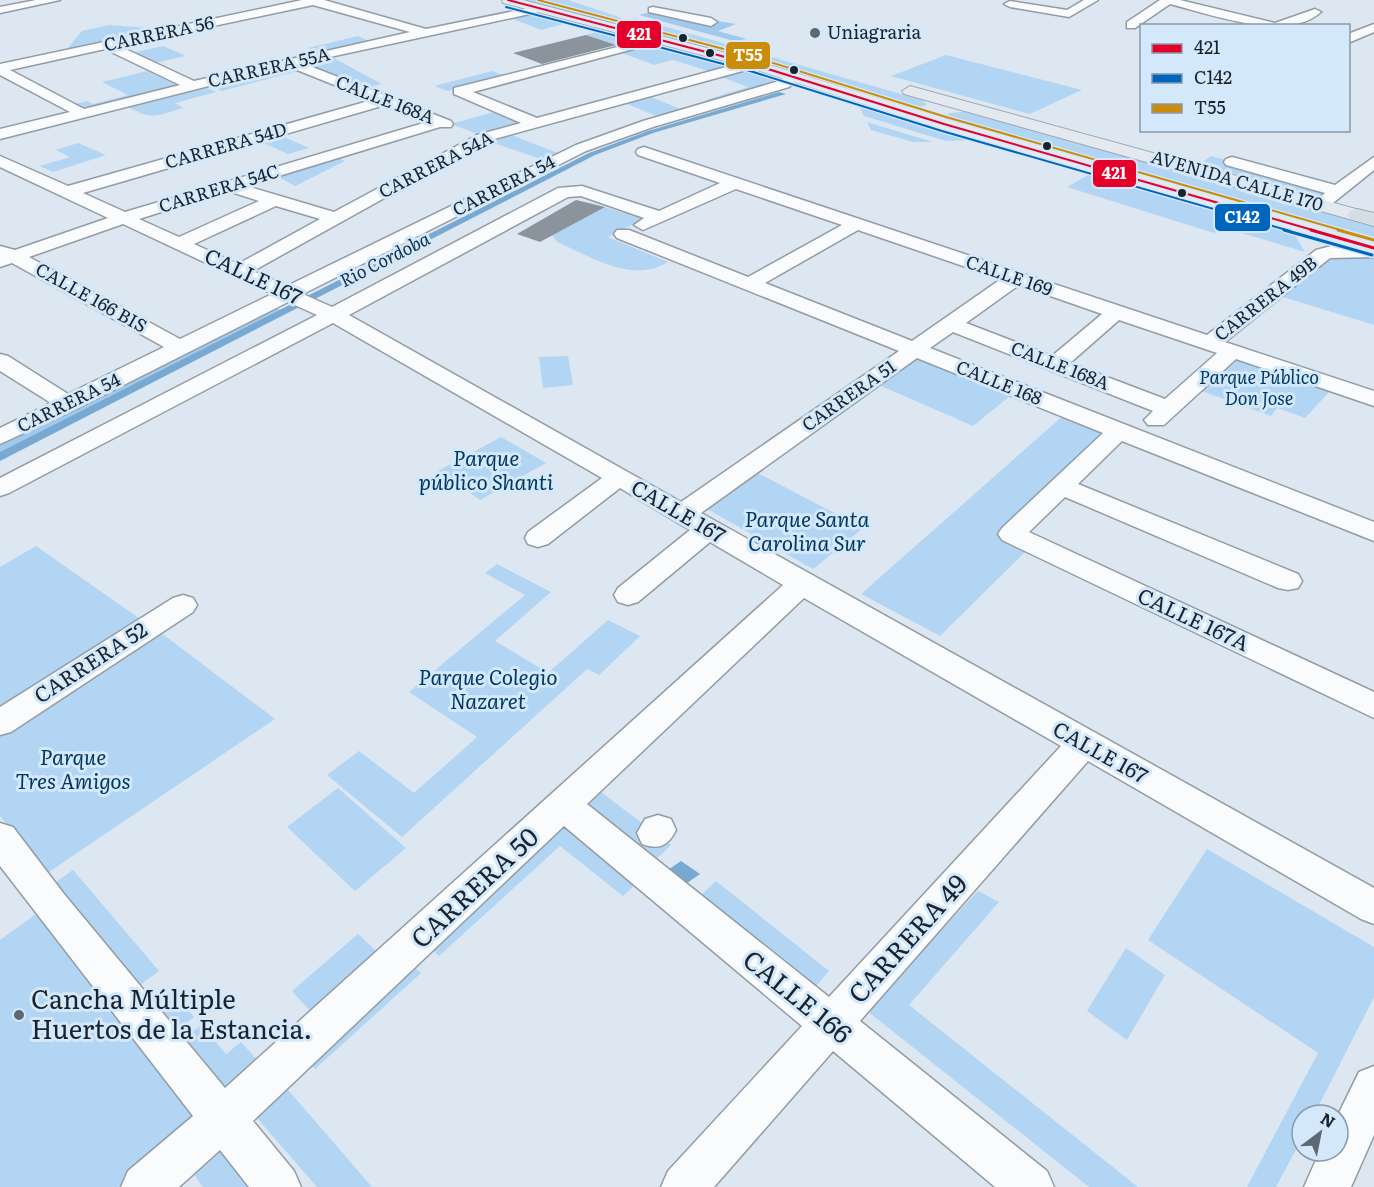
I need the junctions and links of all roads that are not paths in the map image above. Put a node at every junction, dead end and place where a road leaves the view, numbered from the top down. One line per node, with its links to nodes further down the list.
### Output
1 (54, 0): 12 (street)
2 (314, 0): 24 (street); 28 (street, CARRERA 56)
3 (508, 0): 10 (main road, AVENIDA CALLE 170)
4 (578, 0): 11 (main road, AVENIDA CALLE 170)
5 (1092, 0): 7 (street)
6 (1167, 0): 15 (street); 22 (street)
7 (1015, 2)
8 (674, 3): 13 (street)
9 (1237, 7): 15 (street)
10 (539, 9): 16 (main road, AVENIDA CALLE 170); 24 (street, CARRERA 55A)
11 (612, 9): 16 (main road); 17 (main road, AVENIDA CALLE 170)
12 (0, 10)
13 (653, 10): 17 (street); 18 (street)
14 (1315, 12): 21 (street)
15 (1219, 13): 19 (street); 20 (street)
16 (564, 15): 25 (main road, AVENIDA CALLE 170)
17 (635, 15): 35 (main road, AVENIDA CALLE 170)
18 (711, 22)
19 (1206, 24)
20 (1266, 24)
21 (1281, 24)
22 (1136, 26)
23 (1374, 28): 26 (street)
24 (426, 33): 30 (street, CARRERA 55A)
25 (661, 40): 31 (main road, AVENIDA CALLE 170); 40 (street)
26 (1350, 40)
27 (1350, 42): 29 (street)
28 (106, 45): 32 (street, CARRERA 56); 34 (street)
29 (1365, 48)
30 (288, 62): 34 (street, CARRERA 55A); 37 (street, CALLE 168A)
31 (752, 64): 33 (main road, AVENIDA CALLE 170); 40 (street, CARRERA 54A)
32 (0, 69): 38 (street)
33 (793, 78): 36 (main road, AVENIDA CALLE 170); 75 (street, CARRERA 54)
34 (193, 86): 38 (street, CARRERA 55A)
35 (915, 92): 36 (main road); 42 (main road, AVENIDA CALLE 170)
36 (862, 99): 41 (main road, AVENIDA CALLE 170)
37 (386, 100): 39 (street, CARRERA 54D); 43 (street, CALLE 168A)
38 (82, 113): 45 (street, CARRERA 55A)
39 (334, 115): 44 (street, CARRERA 54D); 47 (street)
40 (535, 123): 46 (street, CARRERA 54A)
41 (944, 124): 42 (main road); 67 (main road, AVENIDA CALLE 170)
42 (1037, 126): 61 (main road, AVENIDA CALLE 170)
43 (454, 127): 46 (street, CALLE 168A); 47 (street, CARRERA 54C)
44 (281, 131): 49 (street, CARRERA 54D); 50 (street)
45 (0, 134)
46 (482, 138): 64 (street, CARRERA 54A)
47 (385, 139): 50 (street, CARRERA 54C)
48 (644, 152): 56 (street, CALLE 169)
49 (202, 153): 54 (street, CARRERA 54D); 55 (street)
50 (331, 155): 55 (street, CARRERA 54C)
51 (0, 161): 58 (street, CALLE 167)
52 (1233, 162): 57 (street)
53 (1374, 162): 57 (street)
54 (147, 169): 58 (street, CARRERA 54D); 59 (street)
55 (226, 173): 59 (street, CARRERA 54C); 60 (street)
56 (734, 183): 62 (street); 66 (street, CALLE 169)
57 (1338, 191): 61 (street)
58 (67, 192): 63 (street, CALLE 167)
59 (194, 196): 63 (street, CARRERA 54C)
60 (274, 200): 64 (street); 68 (street)
61 (1320, 204): 65 (main road, AVENIDA CALLE 170)
62 (659, 217): 74 (street, CALLE 168); 77 (street, CARRERA 54)
63 (122, 218): 68 (street, CALLE 167); 71 (street, CARRERA 54C)
64 (335, 218): 72 (street, CARRERA 54A)
65 (1368, 218)
66 (857, 224): 73 (street, CALLE 169); 74 (street)
67 (1290, 224): 69 (main road, AVENIDA CALLE 170); 70 (street, CARRERA 49B)
68 (179, 244): 72 (street, CALLE 167)
69 (1374, 250): 70 (street, CARRERA 49B)
70 (1323, 254): 79 (street, CARRERA 49B)
71 (4, 255): 80 (street, CALLE 166 BIS)
72 (239, 271): 75 (street, CALLE 167)
73 (1016, 278): 76 (street, CALLE 169); 78 (street, CARRERA 51)
74 (750, 284): 81 (street, CALLE 168)
75 (295, 296): 77 (street, CALLE 167); 80 (street, CARRERA 54)
76 (1116, 312): 79 (street, CALLE 169); 84 (street)
77 (330, 313): 90 (street, CALLE 167); 92 (street, CARRERA 54)
78 (951, 324): 81 (street, CARRERA 51); 84 (street, CALLE 168A)
79 (1209, 344): 82 (street, CALLE 169)
80 (181, 348): 86 (street, CARRERA 54)
81 (915, 350): 88 (street, CALLE 168); 93 (street, CARRERA 51)
82 (1232, 351): 85 (street, CALLE 169); 87 (street, CARRERA 49B)
83 (0, 361): 86 (street)
84 (1056, 364): 87 (street, CALLE 168A)
85 (1374, 399)
86 (68, 404): 89 (street, CARRERA 54)
87 (1169, 409): 88 (street, CARRERA 49B)
88 (1128, 434): 91 (street, CARRERA 49B); 95 (street, CALLE 168)
89 (0, 437)
90 (619, 477): 93 (street, CALLE 167); 97 (street)
91 (1062, 486): 96 (street, CARRERA 49B); 98 (street)
92 (0, 488)
93 (682, 514): 94 (street, CALLE 167)
94 (708, 529): 99 (street, CALLE 167); 100 (street)
95 (1374, 532)
96 (1011, 534): 102 (street, CALLE 167A)
97 (538, 538)
98 (1288, 581)
99 (802, 584): 104 (street, CALLE 167); 105 (street, CARRERA 50)
100 (628, 595)
101 (183, 604): 103 (street, CARRERA 52)
102 (1374, 706)
103 (0, 723)
104 (1084, 744): 107 (street, CALLE 167); 108 (street, CARRERA 49)
105 (564, 806): 108 (street, CALLE 166); 110 (street, CARRERA 50)
106 (0, 838): 110 (street)
107 (1374, 907)
108 (831, 1025): 113 (street, CARRERA 49); 114 (street, CALLE 166)
109 (1374, 1087): 115 (street)
110 (222, 1120): 111 (street, CARRERA 50); 112 (street)
111 (144, 1187)
112 (278, 1187)
113 (684, 1187)
114 (1031, 1187)
115 (1327, 1187)

